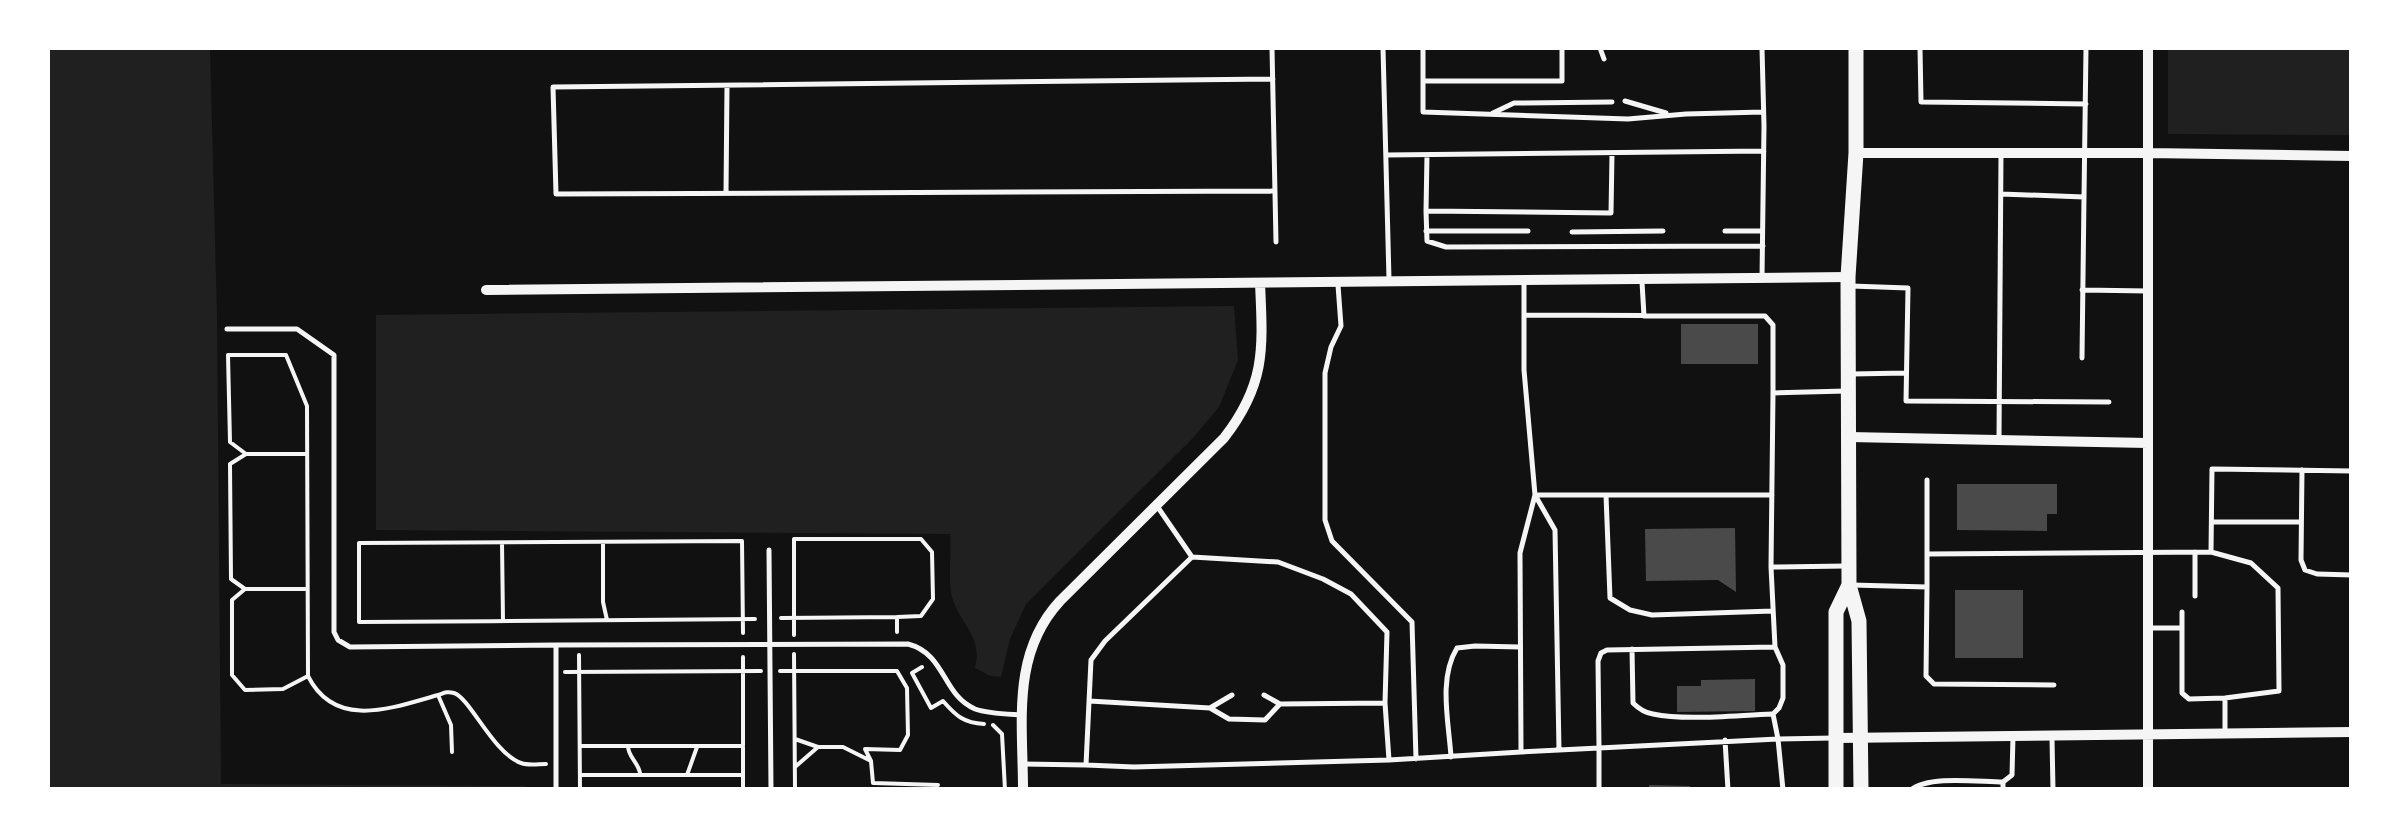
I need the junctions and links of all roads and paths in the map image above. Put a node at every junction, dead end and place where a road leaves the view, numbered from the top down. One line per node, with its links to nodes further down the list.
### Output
1 (1272, 48): 12 (lane)
2 (1383, 48): 27 (lane)
3 (1423, 48): 13 (lane)
4 (1562, 48): 13 (lane)
5 (1600, 48): 11 (lane)
6 (1762, 48): 18 (lane)
7 (1856, 48): 24 (highway)
8 (1920, 48): 17 (lane)
9 (2086, 48): 17 (lane)
10 (2148, 48): 23 (street)
11 (1604, 58)
12 (1273, 79): 14 (lane); 30 (lane)
13 (1423, 81): 19 (lane)
14 (727, 86): 31 (lane); 31 (lane)
15 (1625, 101): 20 (lane)
16 (1612, 102): 19 (lane)
17 (2086, 104): 26 (lane)
18 (1764, 112): 20 (lane); 21 (lane)
19 (1490, 115): 20 (lane)
20 (1672, 115)
21 (1764, 151): 22 (lane); 38 (lane)
22 (1612, 152): 28 (lane); 34 (lane)
23 (2148, 152): 26 (street); 29 (street); 52 (street)
24 (1856, 153): 25 (street); 47 (highway)
25 (2001, 153): 26 (street); 32 (lane)
26 (2086, 154): 33 (lane)
27 (1386, 155): 28 (lane); 46 (lane)
28 (1426, 155): 34 (lane)
29 (2352, 156)
30 (1275, 191): 31 (lane); 41 (lane)
31 (726, 194)
32 (2001, 194): 33 (lane); 60 (lane)
33 (2084, 197): 51 (lane)
34 (1426, 211): 39 (lane)
35 (1528, 231): 39 (lane)
36 (1662, 231): 40 (lane)
37 (1725, 231): 38 (lane)
38 (1763, 231): 42 (lane)
39 (1426, 232): 42 (lane)
40 (1572, 232)
41 (1276, 242)
42 (1763, 246): 43 (lane)
43 (1762, 278): 44 (street); 47 (street)
44 (1642, 279): 45 (street); 54 (lane)
45 (1524, 280): 46 (street); 53 (lane)
46 (1389, 281): 48 (street)
47 (1848, 281): 57 (lane); 58 (highway)
48 (1338, 282): 49 (street); 150 (lane)
49 (1260, 283): 50 (street); 73 (street)
50 (486, 290)
51 (2082, 290): 52 (lane); 56 (lane)
52 (2148, 291): 64 (street)
53 (1524, 315): 54 (lane); 70 (lane)
54 (1644, 316): 59 (lane)
55 (227, 329): 105 (lane)
56 (2082, 358)
57 (1907, 374): 58 (lane); 60 (lane)
58 (1849, 382): 59 (lane); 62 (highway)
59 (1773, 393): 72 (lane)
60 (2000, 401): 61 (lane); 63 (lane)
61 (2110, 402)
62 (1849, 437): 63 (street); 84 (highway)
63 (1999, 438): 64 (street)
64 (2148, 443): 81 (street)
65 (246, 454): 66 (path); 66 (path); 89 (path)
66 (307, 454): 90 (path)
67 (2302, 470): 68 (lane); 74 (lane); 75 (lane)
68 (2352, 471)
69 (1927, 480): 82 (lane)
70 (1535, 496): 71 (lane); 109 (lane); 146 (lane)
71 (1606, 496): 72 (lane); 92 (lane)
72 (1772, 496): 85 (lane)
73 (1156, 506): 83 (lane); 129 (street)
74 (2212, 522): 75 (lane); 80 (lane)
75 (2302, 522): 86 (lane)
76 (502, 543): 77 (path); 100 (path); 100 (path)
77 (602, 543): 97 (path); 99 (path)
78 (769, 550): 107 (lane)
79 (2194, 552): 80 (lane); 81 (lane); 91 (lane)
80 (2212, 552): 123 (lane)
81 (2147, 553): 82 (lane); 101 (street)
82 (1927, 554): 88 (lane)
83 (1192, 557): 124 (lane); 125 (lane)
84 (1850, 566): 85 (lane); 87 (highway)
85 (1771, 568): 92 (lane)
86 (2352, 575)
87 (1850, 585): 88 (lane); 135 (highway); 136 (highway)
88 (1927, 588): 119 (lane)
89 (245, 589): 90 (path); 118 (path)
90 (308, 589): 118 (path)
91 (2195, 596)
92 (1773, 611): 110 (lane)
93 (2182, 612): 102 (lane)
94 (897, 617): 96 (path); 96 (path); 104 (path)
95 (780, 618): 96 (path)
96 (793, 618): 108 (path)
97 (742, 619): 98 (path); 99 (path); 103 (path)
98 (755, 619)
99 (607, 620): 100 (path)
100 (503, 621)
101 (2148, 628): 102 (lane); 132 (street)
102 (2182, 628): 123 (lane)
103 (742, 633)
104 (898, 644): 108 (lane); 129 (lane)
105 (556, 645): 106 (lane); 114 (lane)
106 (579, 645): 107 (lane); 115 (path)
107 (769, 645): 108 (lane); 113 (lane)
108 (794, 645): 117 (path)
109 (1520, 648): 148 (lane); 149 (lane)
110 (1775, 648): 111 (lane); 128 (lane)
111 (1632, 649): 128 (lane); 145 (lane)
112 (742, 657): 116 (path)
113 (769, 671): 116 (path); 117 (path); 167 (lane)
114 (556, 672): 115 (path); 153 (lane)
115 (579, 672): 116 (path); 140 (path)
116 (742, 672): 143 (path)
117 (794, 672): 137 (path); 151 (path)
118 (308, 676): 120 (path)
119 (2054, 685)
120 (438, 695): 147 (path); 153 (path)
121 (1232, 695): 127 (lane)
122 (1264, 695): 126 (lane)
123 (2224, 698): 131 (lane)
124 (1090, 701): 127 (lane); 155 (lane)
125 (1385, 703): 126 (lane); 152 (lane)
126 (1280, 704): 127 (lane)
127 (1210, 708)
128 (1772, 714): 138 (lane)
129 (1023, 715): 154 (street)
130 (2352, 732): 131 (street)
131 (2225, 733): 132 (street)
132 (2148, 734): 134 (street); 177 (street)
133 (2013, 736): 134 (street); 135 (street); 163 (lane)
134 (2052, 736): 176 (lane)
135 (1860, 737): 136 (street); 174 (highway)
136 (1836, 738): 138 (lane); 173 (highway)
137 (794, 739): 144 (path); 156 (path)
138 (1778, 739): 139 (lane); 172 (lane)
139 (1726, 740): 145 (lane); 171 (lane)
140 (580, 746): 141 (path); 158 (path)
141 (628, 746): 142 (path); 159 (path)
142 (698, 746): 143 (path); 160 (path)
143 (742, 746): 157 (path)
144 (818, 746): 151 (path); 156 (path)
145 (1599, 748): 146 (lane); 170 (lane)
146 (1559, 750): 148 (lane)
147 (452, 752)
148 (1521, 752): 149 (lane)
149 (1451, 757): 150 (lane)
150 (1416, 759): 152 (lane)
151 (871, 760): 162 (path)
152 (1389, 760): 155 (lane)
153 (556, 764): 164 (lane)
154 (1023, 764): 155 (lane); 169 (street)
155 (1086, 764)
156 (794, 767): 168 (path)
157 (743, 774): 160 (path); 166 (path)
158 (580, 775): 159 (path); 165 (path)
159 (640, 775): 160 (path)
160 (687, 775)
161 (938, 785): 162 (path)
162 (874, 786)
163 (2003, 786): 175 (lane)
164 (556, 790)
165 (580, 790)
166 (743, 790)
167 (770, 790)
168 (795, 790)
169 (1023, 790)
170 (1599, 790)
171 (1728, 790)
172 (1783, 790)
173 (1836, 790)
174 (1861, 790)
175 (1911, 790)
176 (2053, 790)
177 (2148, 790)

